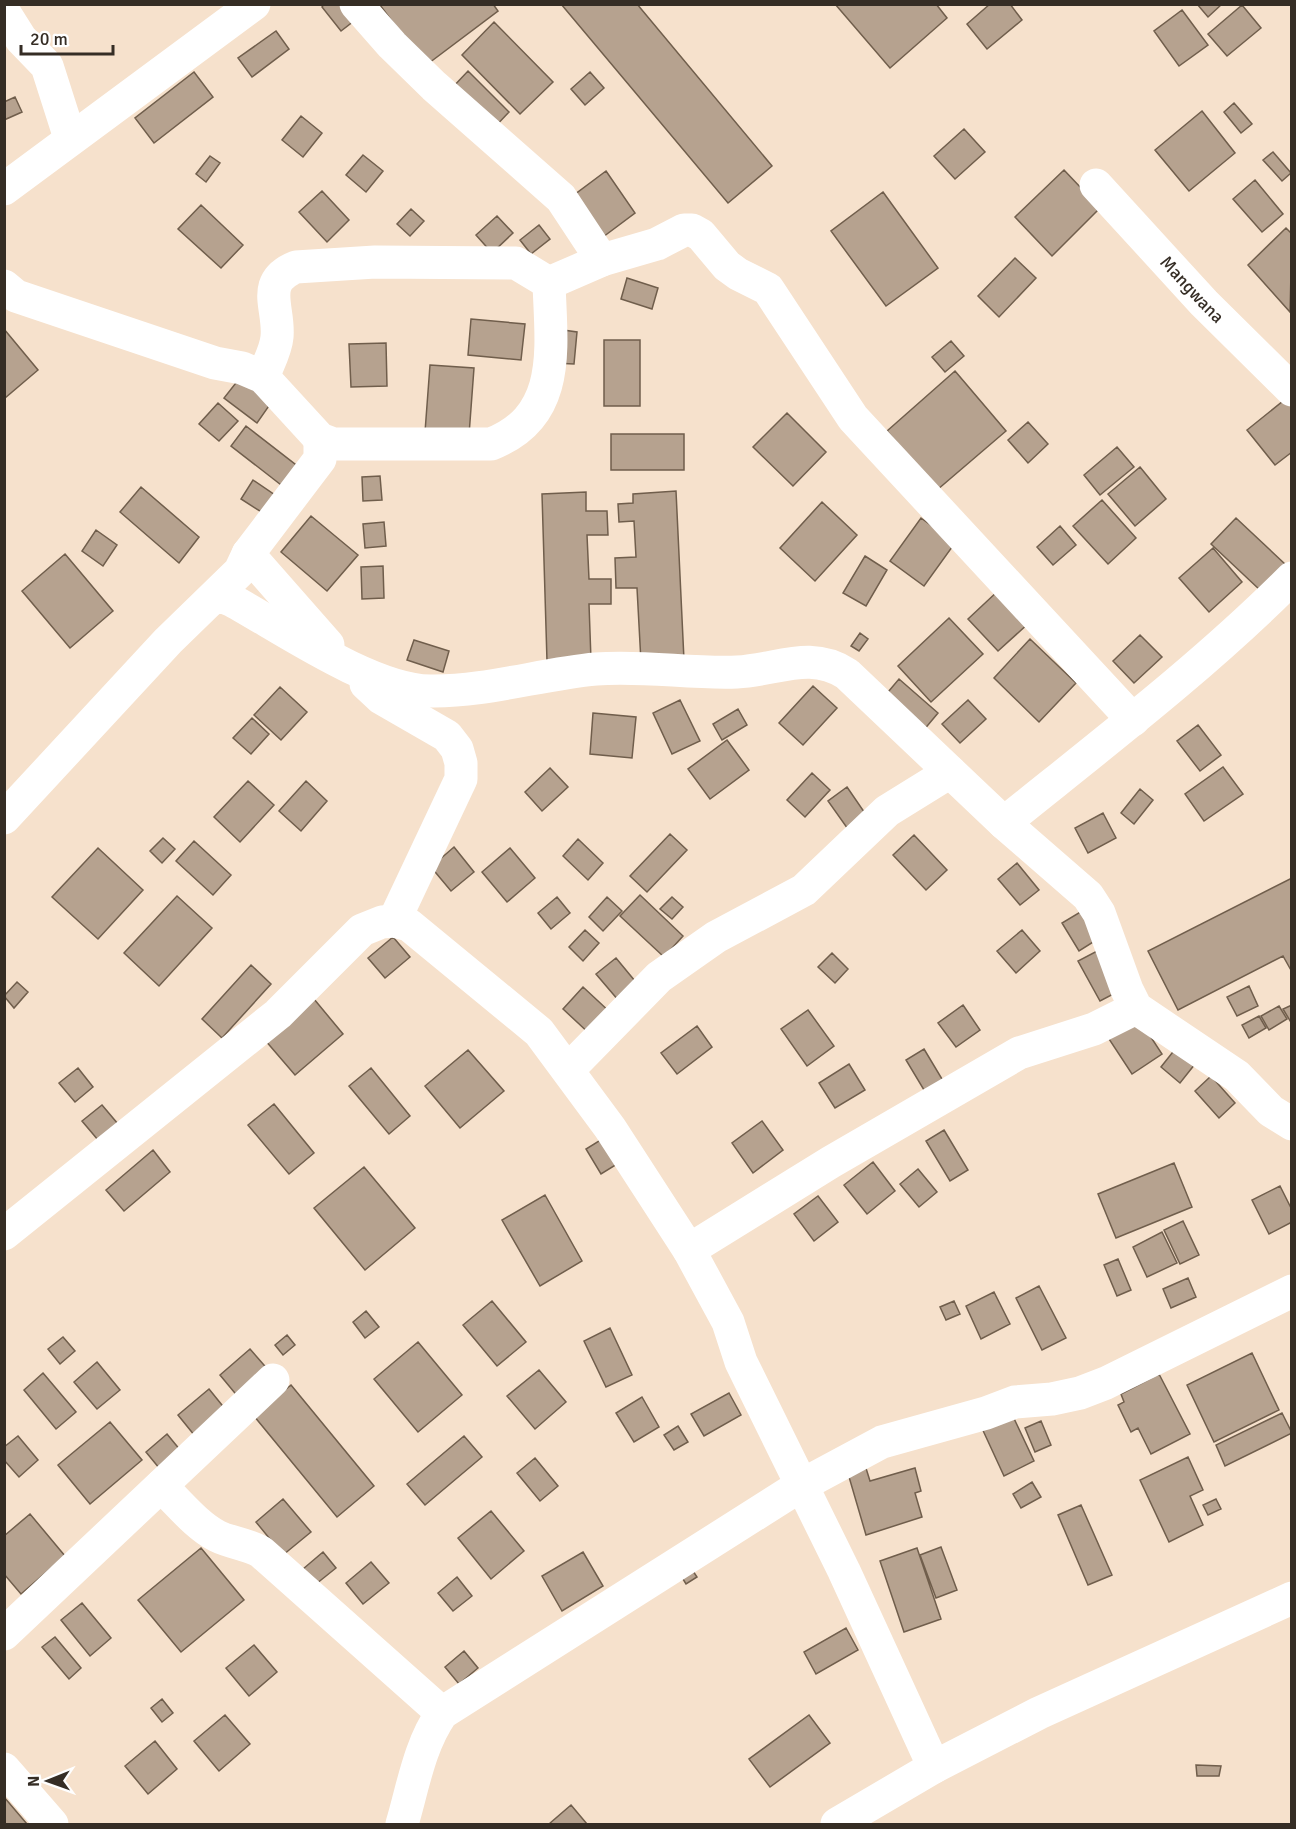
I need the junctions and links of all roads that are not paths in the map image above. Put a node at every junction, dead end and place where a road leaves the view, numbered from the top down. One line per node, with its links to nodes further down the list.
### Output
1 (254, 4): 4 (street)
2 (356, 4): 7 (street)
3 (4, 12): 4 (street)
4 (70, 138): 6 (street)
5 (1096, 185): 11 (street, Mangwana)
6 (5, 192)
7 (602, 260): 8 (street); 17 (street)
8 (549, 283): 10 (street); 12 (street)
9 (4, 286): 10 (street)
10 (263, 377): 12 (street)
11 (1292, 390)
12 (320, 439): 13 (street)
13 (248, 554): 15 (street); 16 (street)
14 (1292, 578): 17 (street)
15 (214, 598): 16 (street); 19 (street)
16 (344, 663): 18 (street); 21 (street)
17 (1132, 720): 20 (street)
18 (950, 772): 20 (street); 23 (street)
19 (4, 818)
20 (1004, 823): 22 (street)
21 (394, 921): 23 (street); 25 (street)
22 (1136, 1008): 24 (street); 26 (street)
23 (568, 1070): 26 (street)
24 (1292, 1125)
25 (4, 1234)
26 (689, 1250): 30 (street)
27 (1292, 1291): 30 (street)
28 (273, 1380): 29 (street)
29 (161, 1486): 32 (street); 33 (street)
30 (800, 1486): 33 (street); 34 (street)
31 (1292, 1598): 34 (street)
32 (4, 1634)
33 (441, 1713): 37 (street)
34 (934, 1767): 38 (street)
35 (4, 1769): 36 (street)
36 (52, 1824)
37 (402, 1824)
38 (837, 1824)

